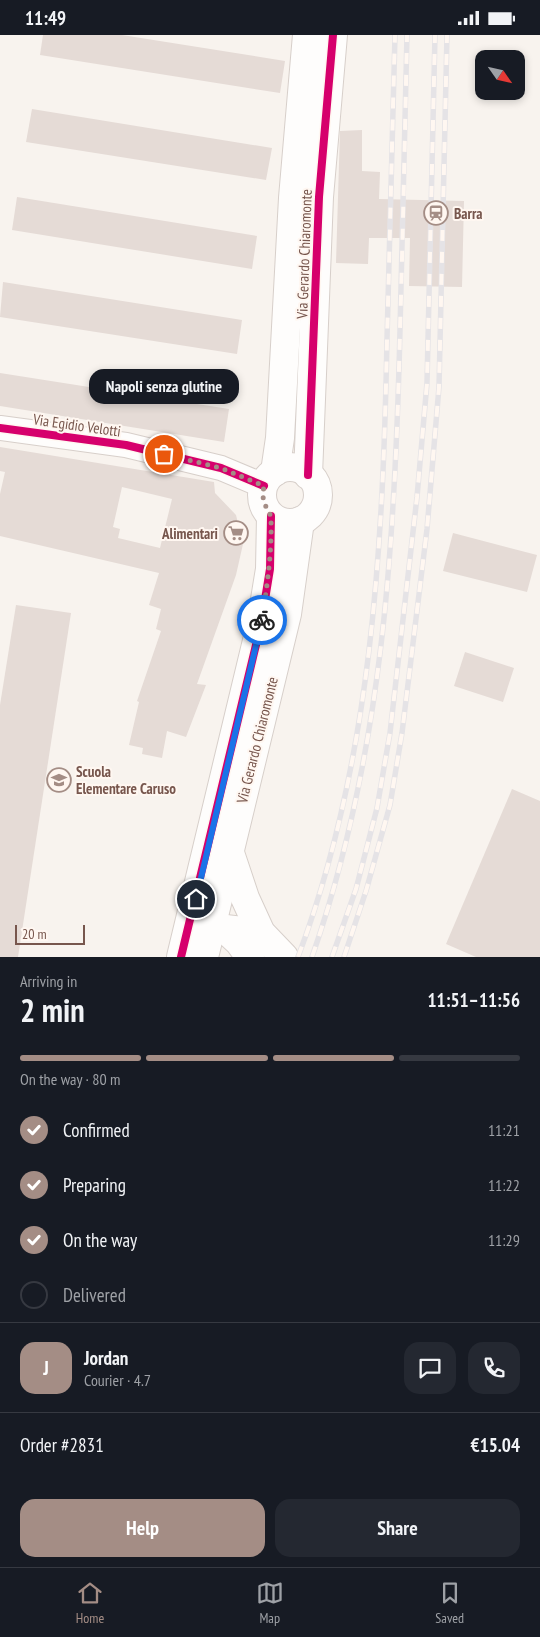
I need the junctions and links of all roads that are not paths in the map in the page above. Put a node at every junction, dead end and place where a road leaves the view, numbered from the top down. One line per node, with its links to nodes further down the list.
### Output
1 (307, 35): 5 (street, Via Gerardo Chiaromonte)
2 (333, 35): 4 (street, Via Gerardo Chiaromonte)
3 (0, 428): 5 (street, Via Egidio Velotti)
4 (308, 475): 5 (street); 7 (street)
5 (269, 479): 6 (street)
6 (271, 516): 7 (street); 9 (street, Via Gerardo Chiaromonte)
7 (300, 521): 8 (street, Via Gerardo Chiaromonte)
8 (229, 850): 9 (street, Via Gerardo Chiaromonte); 10 (street)
9 (210, 924): 10 (street); 12 (street, Via Gerardo Chiaromonte); 13 (street, Via Gerardo Chiaromonte); 14 (street)
10 (262, 933): 11 (street)
11 (282, 955)
12 (181, 957)
13 (204, 957)
14 (250, 957)

